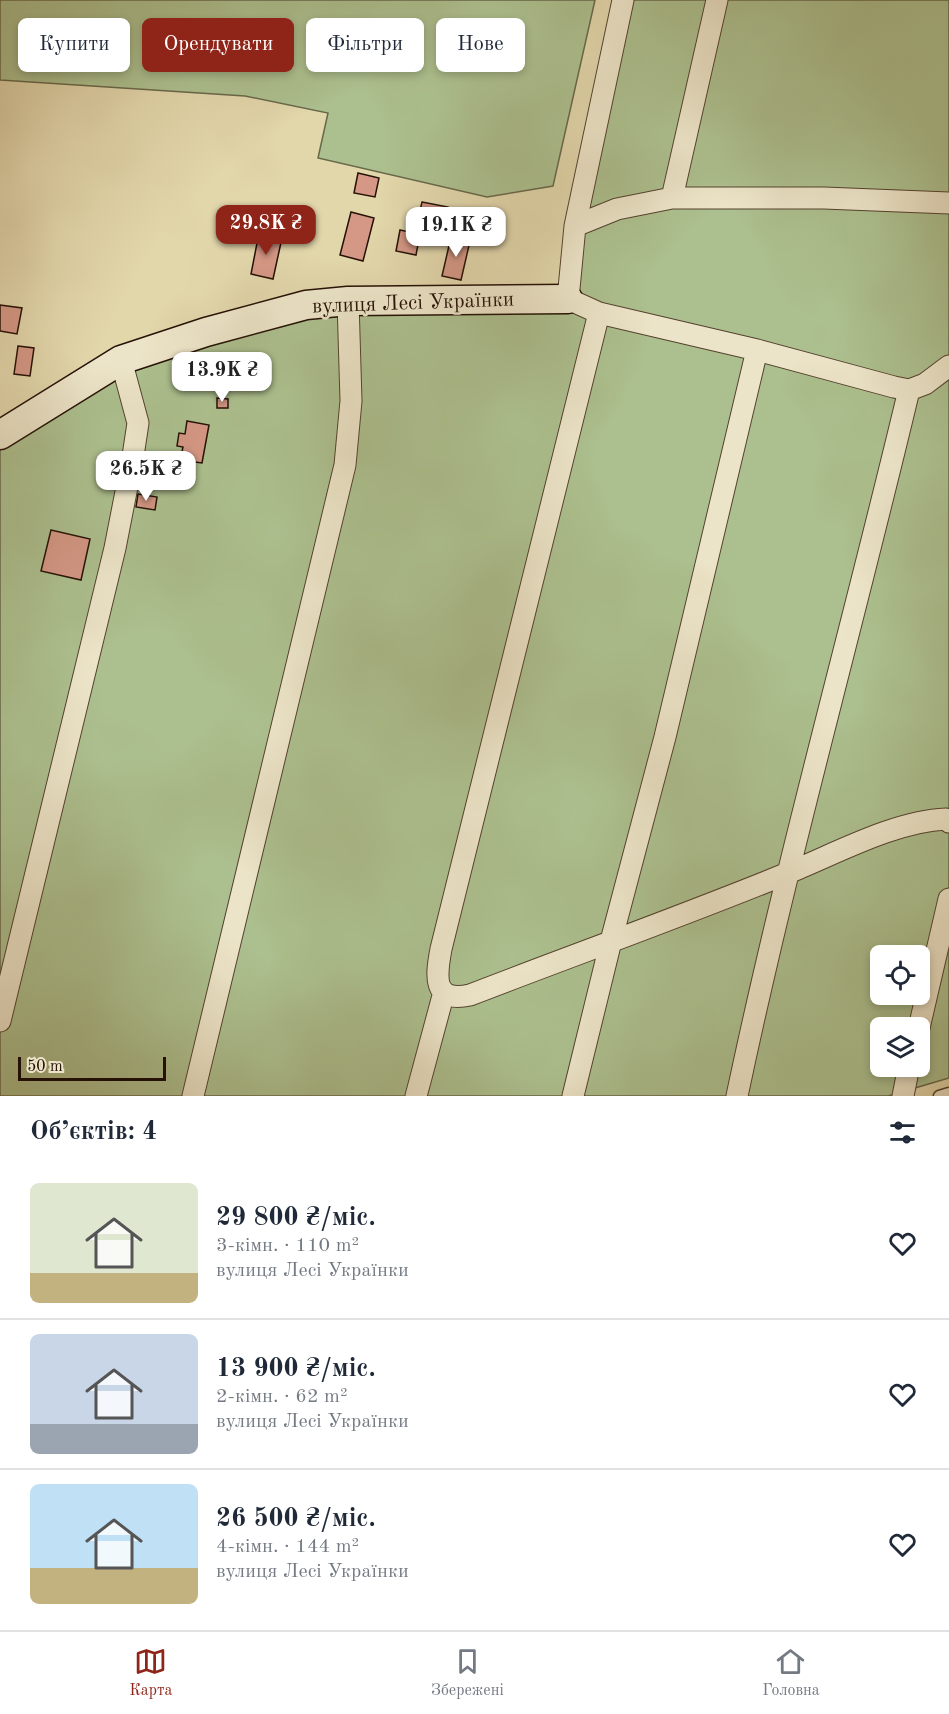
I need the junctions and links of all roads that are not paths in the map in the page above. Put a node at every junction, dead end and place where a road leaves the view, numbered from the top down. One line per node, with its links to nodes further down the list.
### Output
1 (623, 0): 5 (street)
2 (717, 0): 3 (street)
3 (672, 198): 4 (street); 5 (street)
4 (949, 203)
5 (575, 226): 6 (street)
6 (568, 299): 7 (street, вулиця Лесі Українки); 8 (street)
7 (348, 301): 10 (street, вулиця Лесі Українки); 23 (street)
8 (599, 313): 9 (street); 18 (street)
9 (758, 350): 12 (street); 17 (street)
10 (121, 360): 13 (street, вулиця Лесі Українки); 20 (street)
11 (949, 366): 12 (street)
12 (909, 390): 15 (street)
13 (0, 435)
14 (948, 820): 15 (street)
15 (789, 873): 17 (street); 26 (street)
16 (949, 899): 19 (street)
17 (611, 941): 18 (street); 25 (street)
18 (444, 992): 24 (street)
19 (922, 1017)
20 (0, 1021)
21 (907, 1077): 27 (street)
22 (949, 1093): 28 (lane)
23 (193, 1096)
24 (416, 1096)
25 (573, 1096)
26 (737, 1096)
27 (903, 1096)
28 (939, 1096)

